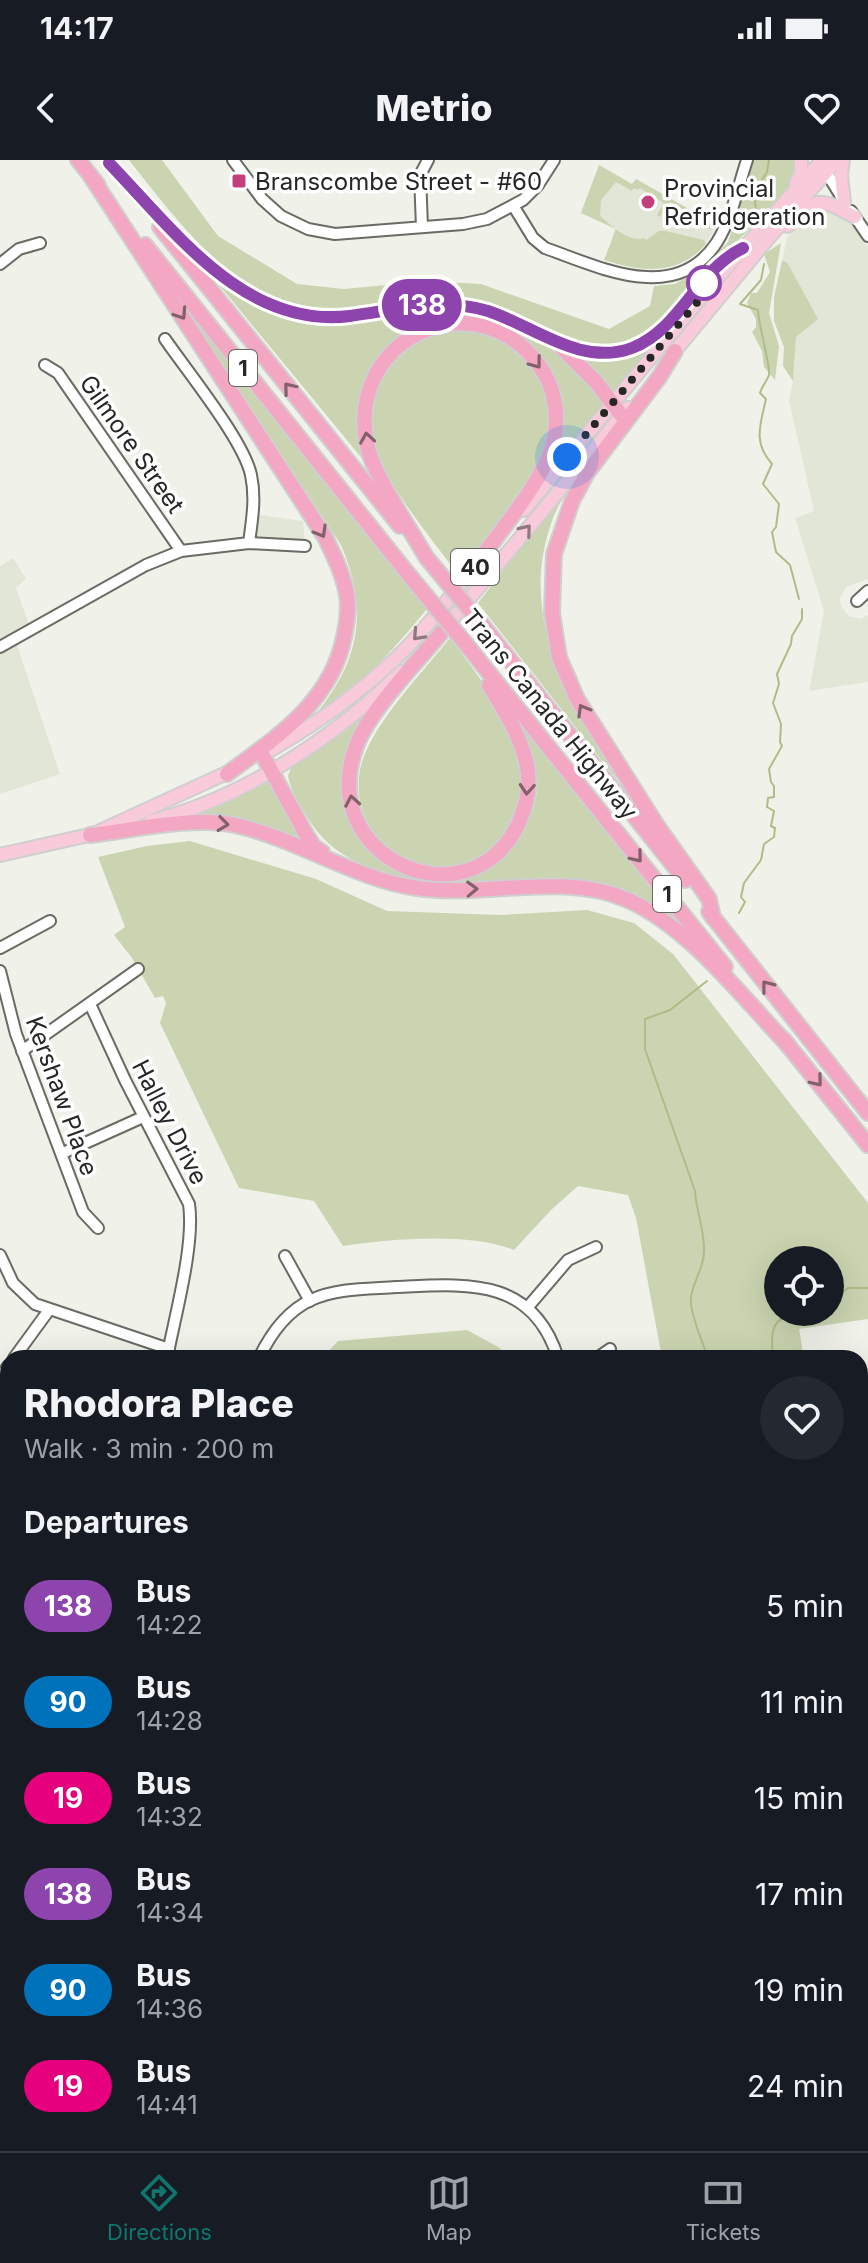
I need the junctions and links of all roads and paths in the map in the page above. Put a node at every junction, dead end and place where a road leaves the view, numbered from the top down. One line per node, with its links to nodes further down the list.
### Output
1 (78, 160): 10 (highway, Trans Canada Highway / 1)
2 (233, 160): 15 (street)
3 (428, 160): 15 (street)
4 (554, 160): 13 (street)
5 (747, 160): 13 (street)
6 (801, 160): 11 (main road)
7 (840, 160): 9 (main road, 40); 12 (main road)
8 (108, 161): 20 (highway); 29 (highway, Trans Canada Highway / 1, one-way to 8)
9 (821, 164): 11 (main road, 40); 12 (street); 18 (main road, 40)
10 (92, 178): 34 (highway, Trans Canada Highway / 1, bridge); 38 (highway, one-way to 38)
11 (793, 190): 18 (main road, 40)
12 (844, 202): 14 (street)
13 (514, 207): 15 (street)
14 (855, 217): 16 (street); 18 (main road)
15 (422, 227)
16 (868, 236)
17 (40, 243): 19 (street)
18 (748, 252): 20 (highway); 22 (main road, 40); 24 (main road, 40)
19 (0, 264)
20 (548, 337): 24 (highway)
21 (165, 339): 26 (street)
22 (675, 351): 25 (main road, 40); 42 (highway, one-way to 22)
23 (45, 365): 28 (street, Gilmore Street)
24 (611, 403): 25 (highway); 30 (main road, 40)
25 (622, 416): 33 (main road, 40, one-way to 25)
26 (249, 543): 27 (street); 28 (street)
27 (305, 546)
28 (181, 551): 35 (street)
29 (426, 557): 30 (highway, one-way to 30); 42 (highway, Trans Canada Highway / 1, bridge)
30 (475, 566): 36 (main road, 40, one-way to 36)
31 (868, 591): 32 (street)
32 (857, 601)
33 (441, 633): 34 (highway, one-way to 33); 37 (main road, 40)
34 (465, 643): 48 (highway, Trans Canada Highway / 1, one-way to 48)
35 (1, 645)
36 (262, 754): 37 (highway); 38 (main road, 40)
37 (271, 771): 39 (main road, 40); 41 (highway)
38 (227, 774): 39 (main road, 40)
39 (90, 835): 40 (main road, 40); 41 (highway, one-way to 41)
40 (0, 855)
41 (342, 864): 48 (highway, one-way to 48)
42 (713, 918): 50 (highway, Trans Canada Highway / 1, one-way to 42)
43 (50, 921): 44 (street)
44 (0, 948)
45 (138, 969): 47 (street)
46 (0, 971): 49 (street, Kershaw Place)
47 (90, 1004): 49 (street); 51 (street, Halley Drive)
48 (788, 1045): 52 (highway, Trans Canada Highway / 1, one-way to 52)
49 (22, 1051): 53 (street, Kershaw Place)
50 (868, 1113)
51 (143, 1117): 53 (street); 63 (street, Halley Drive)
52 (868, 1145)
53 (63, 1153): 54 (street, Kershaw Place)
54 (98, 1228)
55 (596, 1247): 59 (street)
56 (0, 1255): 60 (street)
57 (285, 1256): 58 (street)
58 (310, 1301): 59 (street); 64 (street)
59 (527, 1308): 65 (street)
60 (49, 1310): 61 (street); 62 (street)
61 (20, 1350)
62 (157, 1350)
63 (169, 1350)
64 (264, 1350)
65 (554, 1350)

